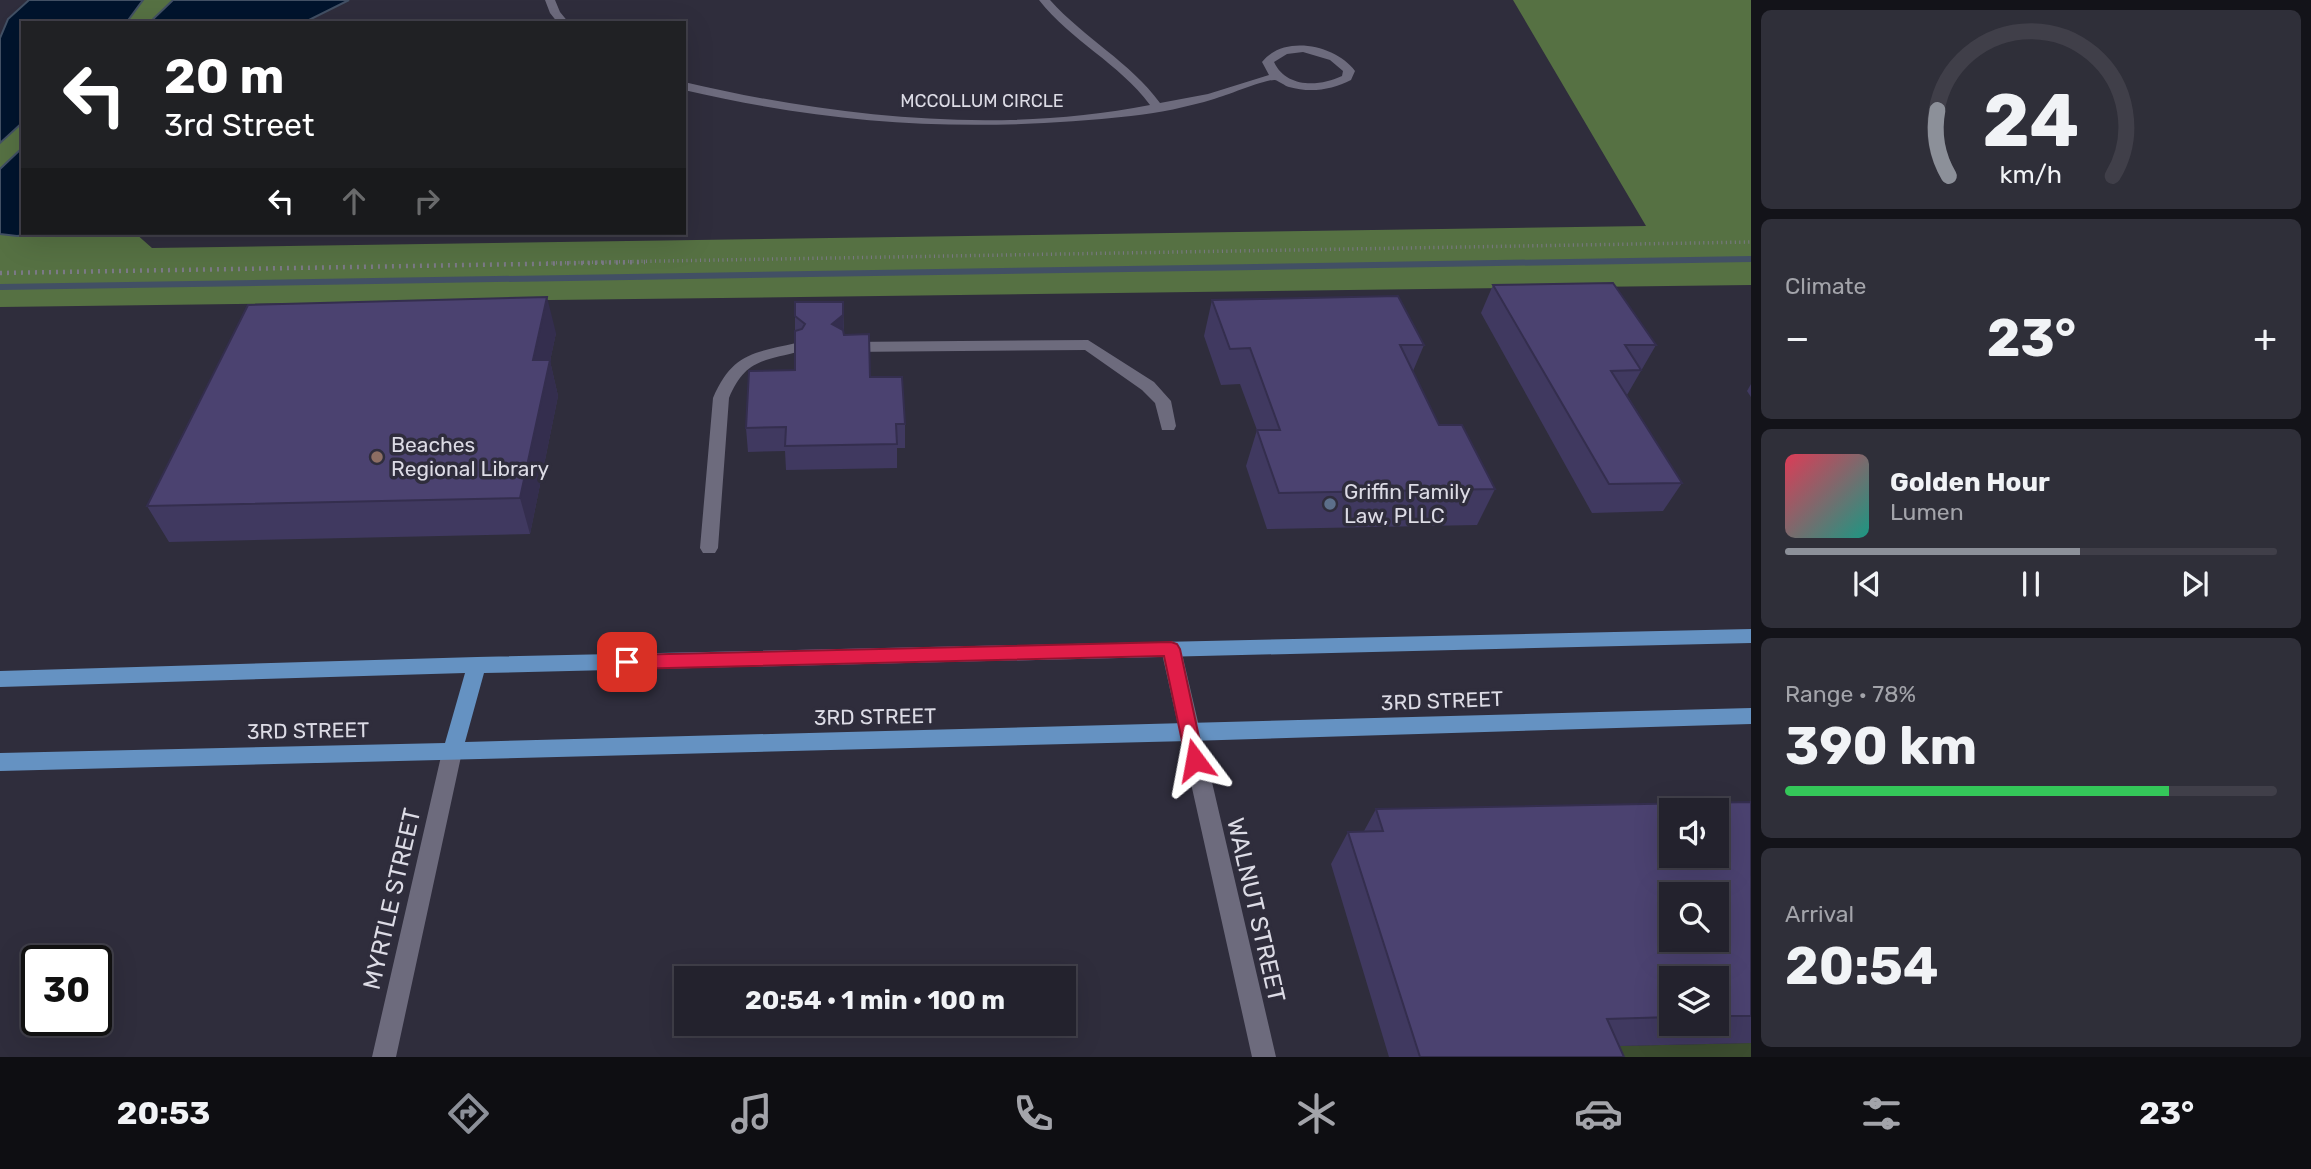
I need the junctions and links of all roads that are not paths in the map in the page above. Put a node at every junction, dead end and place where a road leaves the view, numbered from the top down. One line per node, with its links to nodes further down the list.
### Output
1 (550, 0): 3 (street)
2 (1044, 0): 6 (street)
3 (562, 21)
4 (1277, 76): 4 (street); 6 (street, MCCOLLUM CIRCLE)
5 (686, 87): 6 (street, MCCOLLUM CIRCLE)
6 (1157, 107)
7 (843, 347): 9 (street)
8 (796, 348): 10 (street)
9 (1168, 426)
10 (709, 548)
11 (1751, 636): 12 (main road)
12 (1171, 649): 13 (main road); 16 (street, WALNUT STREET)
13 (477, 665): 14 (main road); 17 (main road)
14 (0, 680)
15 (1751, 716): 16 (main road, 3RD STREET)
16 (1189, 733): 17 (main road, 3RD STREET); 20 (street, WALNUT STREET)
17 (452, 752): 18 (main road, 3RD STREET); 19 (street, MYRTLE STREET)
18 (0, 762)
19 (384, 1057)
20 (1264, 1057)

